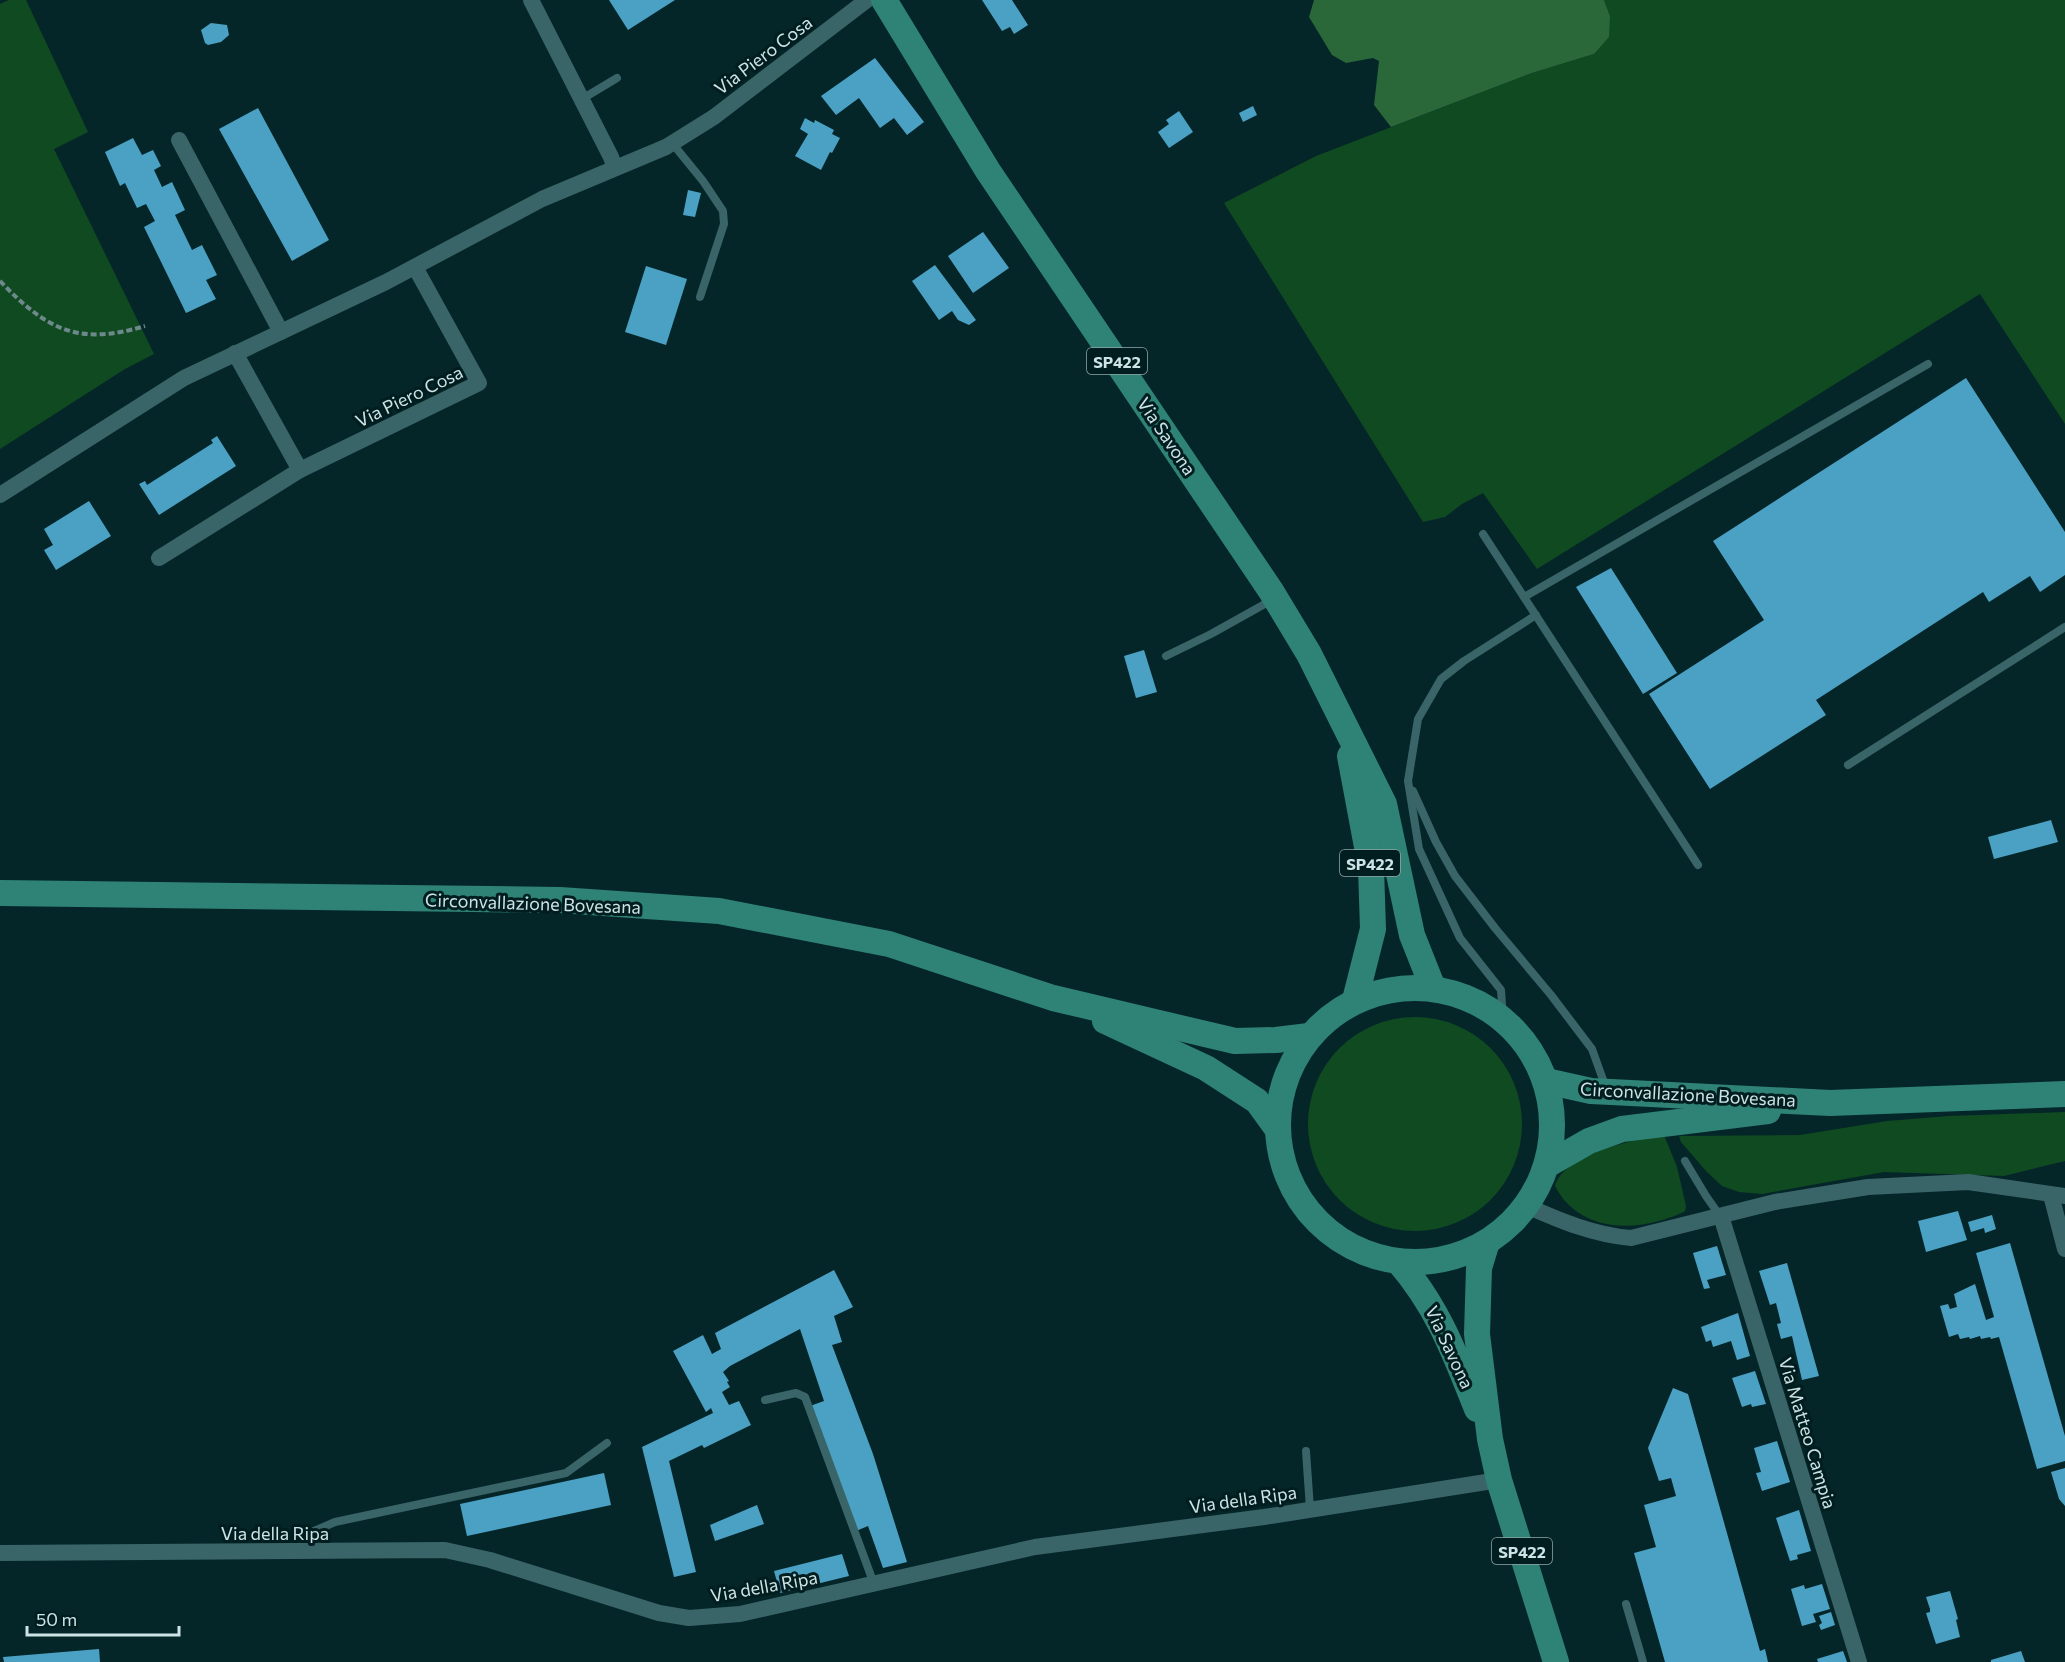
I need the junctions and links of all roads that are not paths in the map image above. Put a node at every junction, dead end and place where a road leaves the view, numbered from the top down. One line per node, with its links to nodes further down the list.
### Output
1 (531, 0): 5 (street)
2 (867, 0): 7 (street, Via Piero Cosa)
3 (884, 0): 19 (main road, Via Savona / SP422)
4 (617, 78): 5 (lane)
5 (582, 99): 8 (street)
6 (179, 140): 11 (street)
7 (672, 143): 8 (street, Via Piero Cosa); 10 (lane)
8 (615, 168): 9 (street, Via Piero Cosa)
9 (415, 267): 11 (street, Via Piero Cosa); 14 (street, Via Piero Cosa)
10 (700, 297)
11 (281, 332): 12 (street, Via Piero Cosa)
12 (236, 354): 14 (street); 15 (street, Via Piero Cosa)
13 (1928, 364): 18 (lane)
14 (300, 470): 17 (street, Via Piero Cosa)
15 (0, 495)
16 (1483, 534): 18 (lane)
17 (159, 558)
18 (1524, 597): 20 (lane)
19 (1275, 599): 22 (lane); 23 (main road, Via Savona / SP422)
20 (1536, 615): 25 (lane); 26 (lane)
21 (2065, 627): 24 (lane)
22 (1166, 656)
23 (1345, 726): 28 (main road, Via Savona / SP422); 30 (main road, Via Savona / SP422)
24 (1848, 765)
25 (1408, 781): 31 (lane); 34 (lane)
26 (1698, 865)
27 (0, 893): 29 (main road, Circonvallazione Bovesana)
28 (1433, 988): 30 (main road); 31 (main road)
29 (1053, 998): 32 (main road, Circonvallazione Bovesana); 37 (main road, Circonvallazione Bovesana)
30 (1355, 1000): 32 (main road)
31 (1503, 1018): 33 (main road)
32 (1310, 1036): 37 (main road)
33 (1546, 1081): 34 (main road, Circonvallazione Bovesana); 39 (main road)
34 (1607, 1091): 36 (main road, Circonvallazione Bovesana)
35 (2065, 1094): 36 (main road, Circonvallazione Bovesana)
36 (1705, 1107): 39 (main road, Circonvallazione Bovesana)
37 (1278, 1130): 45 (main road)
38 (1685, 1161): 42 (lane)
39 (1547, 1165): 41 (main road)
40 (2058, 1196): 42 (street); 44 (street)
41 (1527, 1206): 42 (street); 43 (main road)
42 (1720, 1216): 58 (street, Via Matteo Campia)
43 (1487, 1242): 45 (main road); 47 (main road, Via Savona / SP422)
44 (2065, 1249)
45 (1398, 1262): 47 (main road, Via Savona / SP422)
46 (765, 1400): 54 (lane)
47 (1490, 1439): 50 (main road, Via Savona / SP422)
48 (607, 1443): 52 (lane)
49 (1306, 1451): 51 (lane)
50 (1499, 1480): 51 (street, Via della Ripa); 56 (main road, Via Savona / SP422)
51 (1310, 1509): 54 (street, Via della Ripa)
52 (302, 1552): 53 (street, Via della Ripa); 54 (street, Via della Ripa)
53 (0, 1553)
54 (874, 1584)
55 (1626, 1604): 57 (lane)
56 (1556, 1662)
57 (1643, 1662)
58 (1859, 1662)

